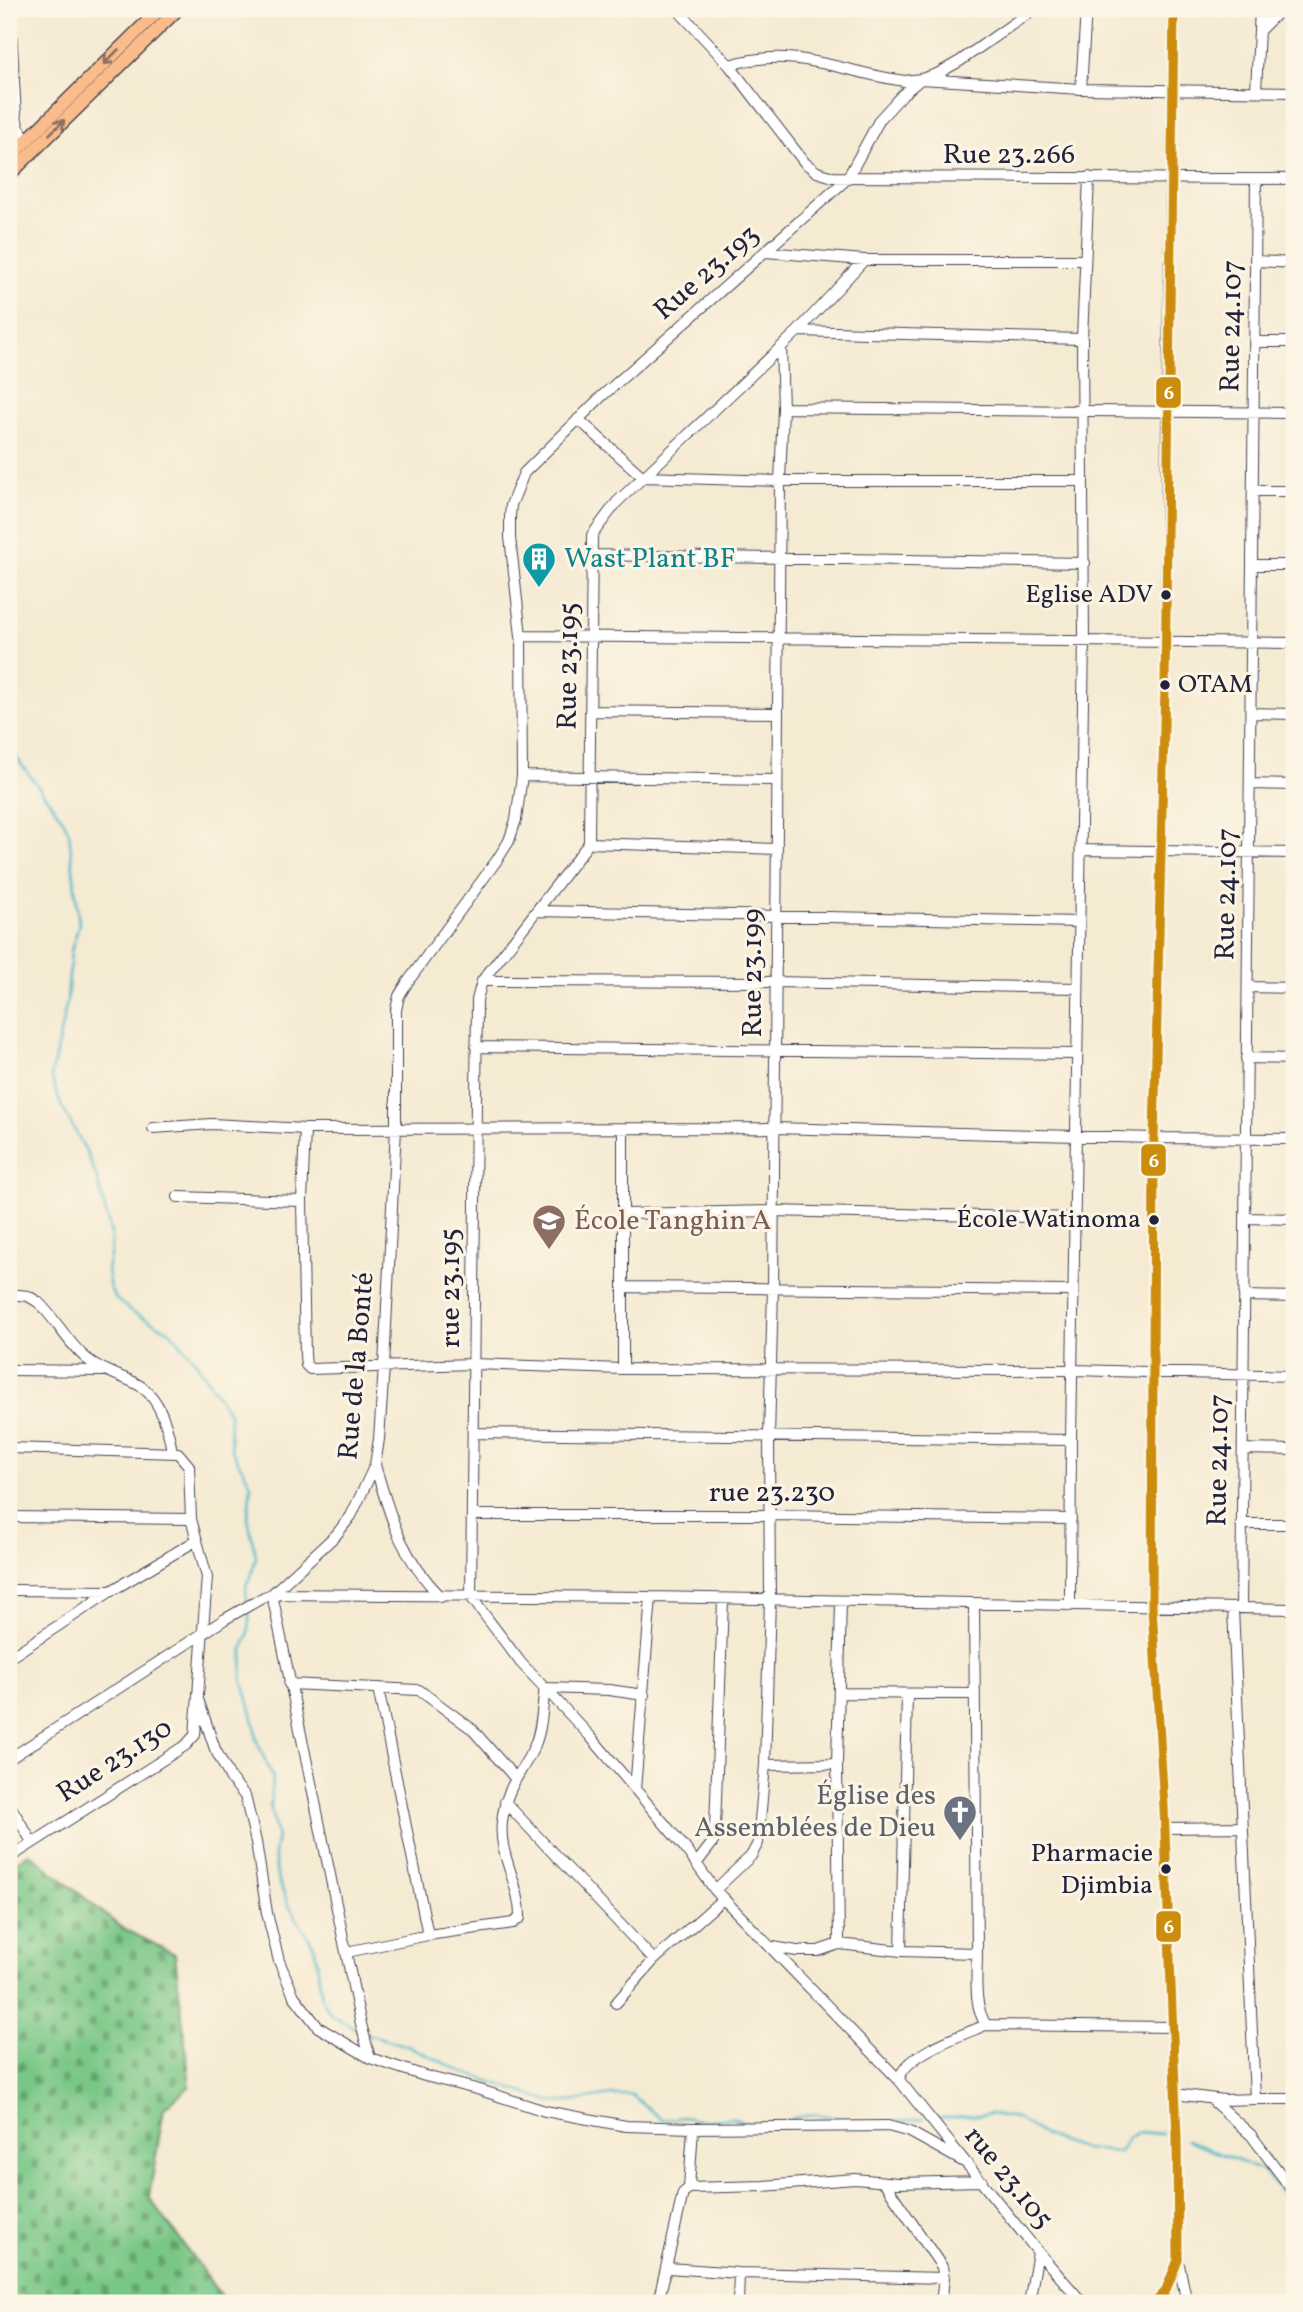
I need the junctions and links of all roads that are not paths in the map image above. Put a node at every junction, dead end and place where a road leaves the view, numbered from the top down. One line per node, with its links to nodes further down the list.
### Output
1 (10, 9): 17 (street)
2 (160, 9): 17 (main road, one-way to 17)
3 (178, 9): 19 (main road, one-way to 3)
4 (677, 9): 11 (street, Rue 23.266)
5 (1034, 9): 12 (street)
6 (1086, 9): 13 (street)
7 (1174, 9): 15 (street)
8 (1260, 9): 10 (street)
9 (1281, 9): 10 (street)
10 (1261, 29): 14 (street)
11 (729, 65): 12 (street); 21 (street, Rue 23.266)
12 (921, 79): 13 (street); 21 (street, Rue 23.193)
13 (1081, 89): 15 (street)
14 (1256, 91): 15 (street); 16 (street)
15 (1173, 92): 22 (street)
16 (1294, 92)
17 (27, 140): 18 (main road)
18 (9, 158)
19 (9, 175)
20 (1089, 177): 21 (street, Rue 23.266); 22 (street, Rue 23.266); 27 (street)
21 (846, 179): 25 (street, Rue 23.193)
22 (1172, 179): 23 (street, Rue 23.266); 37 (street)
23 (1256, 179): 24 (street, Rue 23.266); 28 (street, Rue 24.107)
24 (1294, 179)
25 (766, 251): 26 (street); 40 (street, Rue 23.193)
26 (864, 260): 27 (street); 30 (street, Rue 23.195)
27 (1084, 260): 31 (street)
28 (1256, 261): 29 (street); 32 (street, Rue 24.107)
29 (1294, 262)
30 (798, 331): 31 (street); 34 (street, Rue 23.195)
31 (1082, 339): 36 (street)
32 (1255, 342): 33 (street); 38 (street, Rue 24.107)
33 (1294, 342)
34 (781, 347): 35 (street, Rue 23.199); 41 (street, Rue 23.195)
35 (783, 408): 36 (street); 42 (street, Rue 23.199)
36 (1082, 410): 37 (street); 43 (street)
37 (1167, 411): 38 (street); 56 (street)
38 (1253, 412): 39 (street); 44 (street, Rue 24.107)
39 (1294, 413)
40 (579, 419): 41 (street); 46 (street, Rue 23.193)
41 (643, 477): 42 (street); 47 (street, Rue 23.195)
42 (780, 481): 43 (street); 48 (street, Rue 23.199)
43 (1083, 481): 49 (street)
44 (1253, 491): 45 (street); 50 (street, Rue 24.107)
45 (1294, 491)
46 (515, 495): 52 (street, Rue de la Bonté)
47 (593, 555): 48 (street); 53 (street, Rue 23.195)
48 (779, 558): 49 (street); 54 (street, Rue 23.199)
49 (1084, 563): 55 (street)
50 (1253, 565): 51 (street); 57 (street, Rue 24.107)
51 (1294, 565)
52 (521, 636): 53 (street); 63 (street, Rue de la Bonté)
53 (592, 637): 54 (street); 59 (street, Rue 23.195)
54 (778, 638): 55 (street); 60 (street, Rue 23.199)
55 (1084, 640): 56 (street); 70 (street)
56 (1166, 640): 57 (street); 71 (street)
57 (1252, 642): 58 (street); 61 (street, Rue 24.107)
58 (1294, 643)
59 (590, 711): 60 (street); 64 (street, Rue 23.195)
60 (778, 713): 65 (street, Rue 23.199)
61 (1251, 713): 62 (street); 66 (street, Rue 24.107)
62 (1294, 714)
63 (522, 776): 64 (street); 88 (street, Rue de la Bonté)
64 (590, 778): 65 (street); 68 (street, Rue 23.195)
65 (777, 780): 69 (street, Rue 23.199)
66 (1251, 784): 67 (street); 72 (street, Rue 24.107)
67 (1294, 785)
68 (589, 843): 69 (street); 74 (street)
69 (776, 849): 75 (street, Rue 23.199)
70 (1082, 850): 71 (street); 76 (street)
71 (1160, 850): 72 (street); 94 (street)
72 (1250, 852): 73 (street); 79 (street, Rue 24.107)
73 (1294, 853)
74 (537, 911): 75 (street); 77 (street)
75 (776, 917): 76 (street); 78 (street, Rue 23.199)
76 (1079, 922): 80 (street)
77 (482, 981): 78 (street); 82 (street, rue 23.195)
78 (775, 982): 80 (street); 83 (street, Rue 23.199)
79 (1249, 987): 81 (street); 85 (street, Rue 24.107)
80 (1077, 988): 84 (street)
81 (1294, 988)
82 (476, 1047): 83 (street); 91 (street, rue 23.195)
83 (775, 1052): 84 (street); 89 (street, Rue 23.199)
84 (1077, 1055): 93 (street)
85 (1247, 1058): 86 (street); 95 (street, Rue 24.107)
86 (1294, 1059)
87 (153, 1128): 90 (street)
88 (396, 1128): 90 (street); 91 (street); 111 (street, Rue de la Bonté)
89 (773, 1128): 92 (street); 93 (street); 99 (street, Rue 23.199)
90 (305, 1129): 98 (street)
91 (475, 1129): 92 (street); 110 (street, rue 23.195)
92 (623, 1129): 100 (street)
93 (1075, 1136): 94 (street); 101 (street)
94 (1154, 1138): 95 (street); 117 (street)
95 (1245, 1138): 96 (street); 102 (street, Rue 24.107)
96 (1294, 1139)
97 (178, 1197): 98 (street)
98 (302, 1201): 111 (street)
99 (772, 1211): 100 (street); 101 (street); 105 (street, Rue 23.199)
100 (625, 1214): 104 (street)
101 (1074, 1218): 106 (street)
102 (1247, 1218): 103 (street); 108 (street, Rue 24.107)
103 (1294, 1219)
104 (623, 1287): 105 (street); 112 (street)
105 (773, 1289): 106 (street); 113 (street, Rue 23.199)
106 (1073, 1291): 115 (street)
107 (9, 1294): 116 (street)
108 (1244, 1296): 109 (street); 118 (street, Rue 24.107)
109 (1294, 1297)
110 (473, 1364): 111 (street); 112 (street); 120 (street, rue 23.195)
111 (384, 1366): 127 (street, Rue de la Bonté)
112 (623, 1369): 113 (street)
113 (771, 1369): 115 (street); 121 (street, Rue 23.199)
114 (9, 1370): 116 (street)
115 (1073, 1370): 117 (street); 122 (street)
116 (106, 1371): 126 (street, Rue 23.130)
117 (1153, 1372): 118 (street); 147 (street)
118 (1243, 1375): 119 (street); 124 (street, Rue 24.107)
119 (1294, 1376)
120 (473, 1433): 121 (street); 128 (street, rue 23.195)
121 (769, 1437): 122 (street); 129 (street, Rue 23.199)
122 (1070, 1440): 132 (street)
123 (9, 1448): 126 (street)
124 (1243, 1449): 125 (street); 133 (street, Rue 24.107)
125 (1294, 1450)
126 (174, 1452): 131 (street, Rue 23.130)
127 (375, 1465): 138 (street, Rue de la Bonté); 139 (street)
128 (472, 1515): 129 (street, rue 23.230); 140 (street, rue 23.195)
129 (771, 1515): 132 (street, rue 23.230); 143 (street, Rue 23.199)
130 (9, 1517): 131 (street)
131 (191, 1519): 135 (street, Rue 23.130)
132 (1071, 1520): 146 (street)
133 (1241, 1524): 134 (street); 148 (street, Rue 24.107)
134 (1294, 1524)
135 (197, 1540): 137 (street); 150 (street, Rue 23.130)
136 (9, 1590): 137 (street)
137 (111, 1591): 151 (street)
138 (268, 1595): 139 (street); 150 (street, Rue de la Bonté); 152 (street)
139 (441, 1597): 140 (street)
140 (471, 1597): 141 (street); 154 (street, rue 23.105)
141 (651, 1597): 142 (street); 157 (street)
142 (723, 1599): 143 (street); 171 (street)
143 (770, 1600): 144 (street); 162 (street, Rue 23.199)
144 (841, 1602): 145 (street); 155 (street)
145 (974, 1604): 146 (street); 156 (street)
146 (1070, 1606): 147 (street)
147 (1152, 1607): 148 (street); 168 (street)
148 (1237, 1609): 149 (street); 167 (street, Rue 24.107)
149 (1294, 1609)
150 (204, 1632): 159 (street, Rue 23.130); 160 (street, Rue de la Bonté)
151 (9, 1658)
152 (289, 1684): 153 (street); 178 (street)
153 (377, 1688): 163 (street); 174 (street)
154 (545, 1688): 157 (street); 163 (street); 164 (street, rue 23.105)
155 (839, 1693): 158 (street); 161 (street)
156 (974, 1694): 158 (street); 179 (street)
157 (645, 1695): 164 (street)
158 (907, 1695): 177 (street)
159 (199, 1702): 169 (street, Rue 23.130); 184 (street)
160 (9, 1759)
161 (836, 1764): 162 (street); 175 (street)
162 (765, 1765): 172 (street, Rue 23.199)
163 (515, 1778): 165 (street)
164 (635, 1789): 171 (street, rue 23.105)
165 (505, 1802): 174 (street); 180 (street)
166 (9, 1804): 169 (street)
167 (1243, 1827): 168 (street); 188 (street, Rue 24.107)
168 (1165, 1828): 183 (street)
169 (32, 1842): 170 (street, Rue 23.130)
170 (9, 1858)
171 (696, 1864): 172 (street, rue 23.105)
172 (715, 1890): 173 (street, rue 23.105)
173 (724, 1898): 176 (street, rue 23.105); 180 (street)
174 (428, 1935): 178 (street)
175 (839, 1944): 176 (street); 177 (street)
176 (772, 1947): 185 (street, rue 23.105)
177 (901, 1951): 179 (street)
178 (347, 1952): 184 (street)
179 (977, 1953): 182 (street)
180 (654, 1960): 181 (street)
181 (616, 2003)
182 (986, 2025): 183 (street); 185 (street)
183 (1172, 2027): 186 (street)
184 (368, 2053): 190 (street)
185 (899, 2080): 191 (street, rue 23.105)
186 (1175, 2094): 187 (street); 197 (street)
187 (1212, 2099): 188 (street); 195 (street)
188 (1255, 2099): 189 (street)
189 (1294, 2099)
190 (693, 2127): 191 (street); 194 (street)
191 (968, 2164): 192 (street, rue 23.105)
192 (982, 2181): 193 (street); 196 (street, rue 23.105)
193 (884, 2182): 194 (street); 200 (street)
194 (689, 2188): 198 (street)
195 (1294, 2192)
196 (1038, 2252): 204 (street); 205 (street, rue 23.105)
197 (1178, 2260): 206 (street); 207 (street)
198 (668, 2268): 199 (street); 201 (street)
199 (739, 2273): 200 (street); 202 (street)
200 (944, 2278): 203 (street)
201 (658, 2303)
202 (738, 2303)
203 (941, 2303)
204 (1029, 2303)
205 (1083, 2303)
206 (1154, 2303)
207 (1187, 2303)

